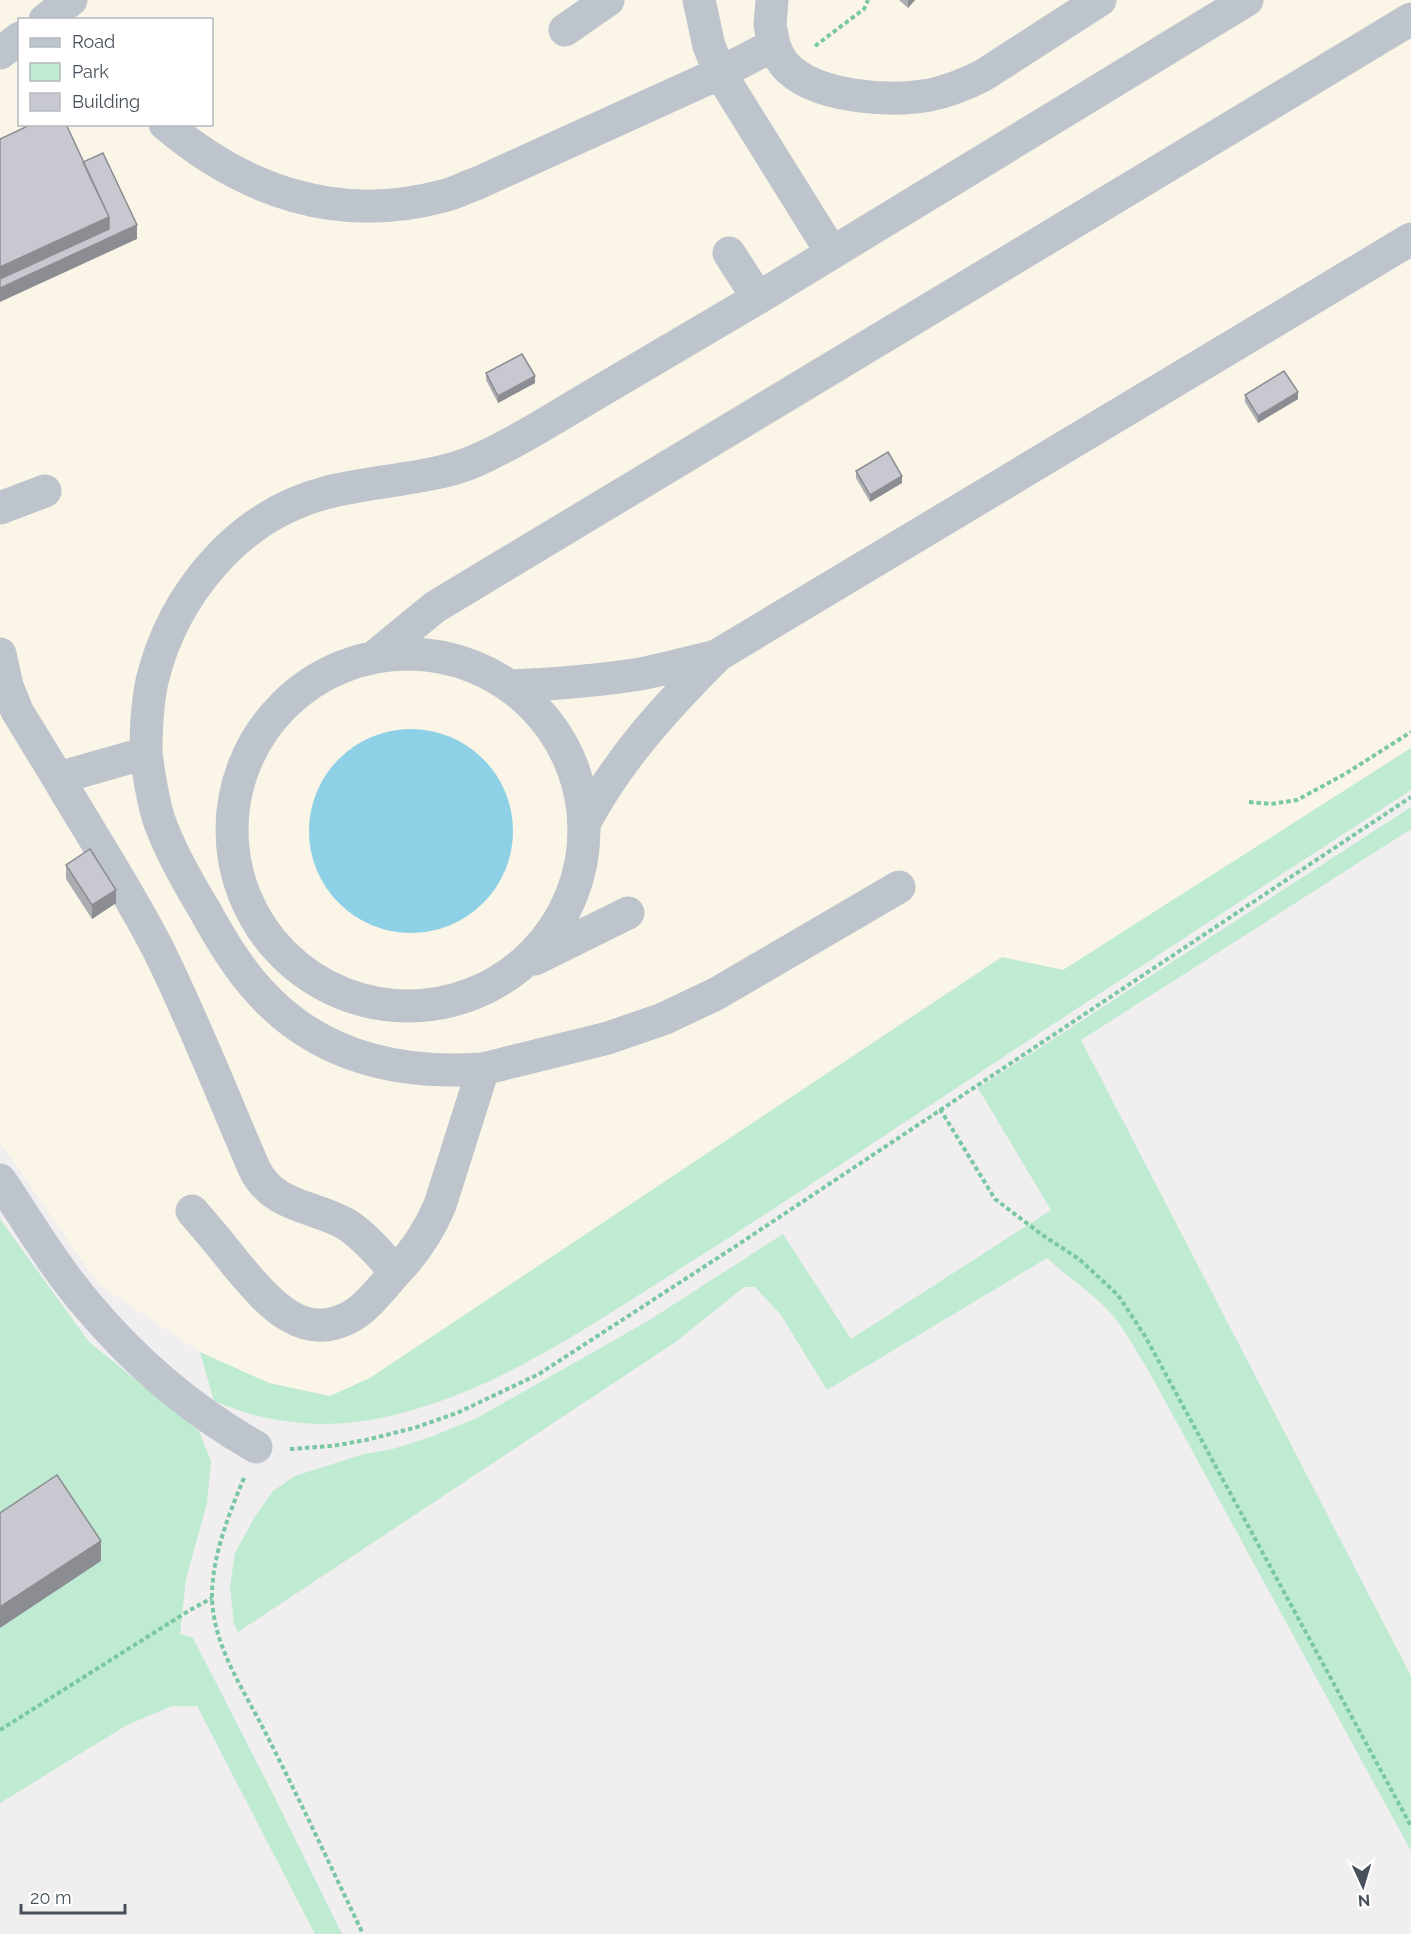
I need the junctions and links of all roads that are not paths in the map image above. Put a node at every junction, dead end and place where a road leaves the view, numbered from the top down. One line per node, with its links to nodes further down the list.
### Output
1 (73, 0): 7 (street); 8 (street)
2 (608, 0): 10 (street)
3 (699, 0): 14 (street)
4 (772, 0): 13 (street)
5 (1100, 0): 13 (street)
6 (1247, 0): 18 (street)
7 (48, 18)
8 (83, 18)
9 (1411, 19): 24 (street)
10 (565, 30)
11 (18, 40): 12 (street)
12 (0, 53)
13 (781, 56): 14 (street)
14 (720, 73): 15 (street); 18 (street)
15 (168, 126)
16 (1411, 239): 23 (street)
17 (729, 253): 19 (street)
18 (832, 253): 19 (street)
19 (758, 298): 26 (street)
20 (45, 491): 21 (street)
21 (0, 508)
22 (0, 654): 27 (street)
23 (718, 655): 25 (street); 28 (street)
24 (374, 657): 25 (street); 31 (street)
25 (512, 686): 28 (street)
26 (146, 753): 27 (street); 32 (street)
27 (58, 778): 35 (street)
28 (585, 822): 31 (street)
29 (899, 887): 32 (street)
30 (628, 913): 31 (street)
31 (520, 967)
32 (483, 1069): 35 (street)
33 (0, 1180): 36 (street)
34 (192, 1211): 35 (street)
35 (396, 1272)
36 (256, 1447)

